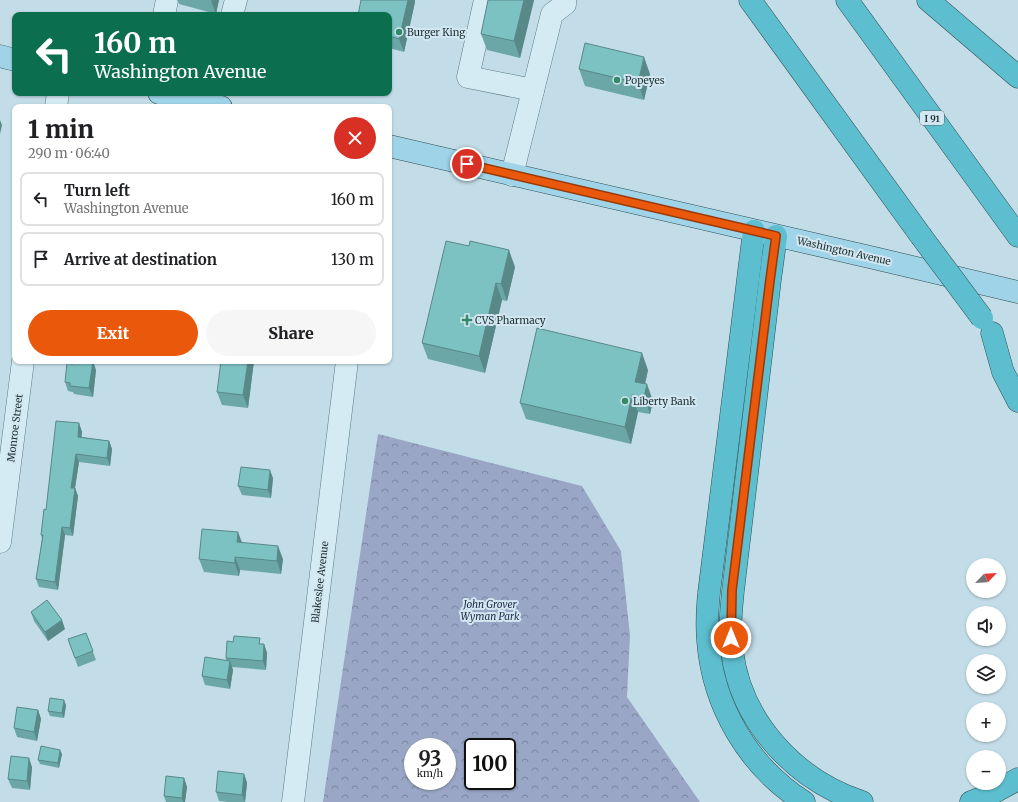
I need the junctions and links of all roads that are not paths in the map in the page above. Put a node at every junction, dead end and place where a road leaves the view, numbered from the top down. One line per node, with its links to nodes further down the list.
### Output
1 (167, 0): 8 (street)
2 (236, 0): 9 (street)
3 (485, 0): 13 (street)
4 (565, 0): 13 (street)
5 (750, 0): 23 (highway, bridge)
6 (846, 0): 21 (highway, I 91)
7 (928, 0): 12 (highway)
8 (165, 12)
9 (233, 12)
10 (0, 56): 11 (main road)
11 (12, 59)
12 (1018, 78)
13 (533, 90): 18 (street)
14 (166, 96): 16 (main road)
15 (212, 101): 16 (main road)
16 (180, 102)
17 (392, 147): 18 (main road, Washington Avenue)
18 (512, 174): 19 (main road, Washington Avenue)
19 (754, 231): 20 (main road, Washington Avenue); 31 (highway)
20 (776, 236): 22 (main road, Washington Avenue); 32 (highway)
21 (1018, 236)
22 (1018, 292)
23 (987, 326): 26 (highway); 27 (highway)
24 (23, 364): 28 (street, Monroe Street)
25 (347, 364): 30 (street, Blakeslee Avenue)
26 (1018, 369)
27 (1018, 401)
28 (0, 542)
29 (1018, 779): 33 (highway)
30 (293, 802)
31 (804, 802)
32 (862, 802)
33 (970, 802)

